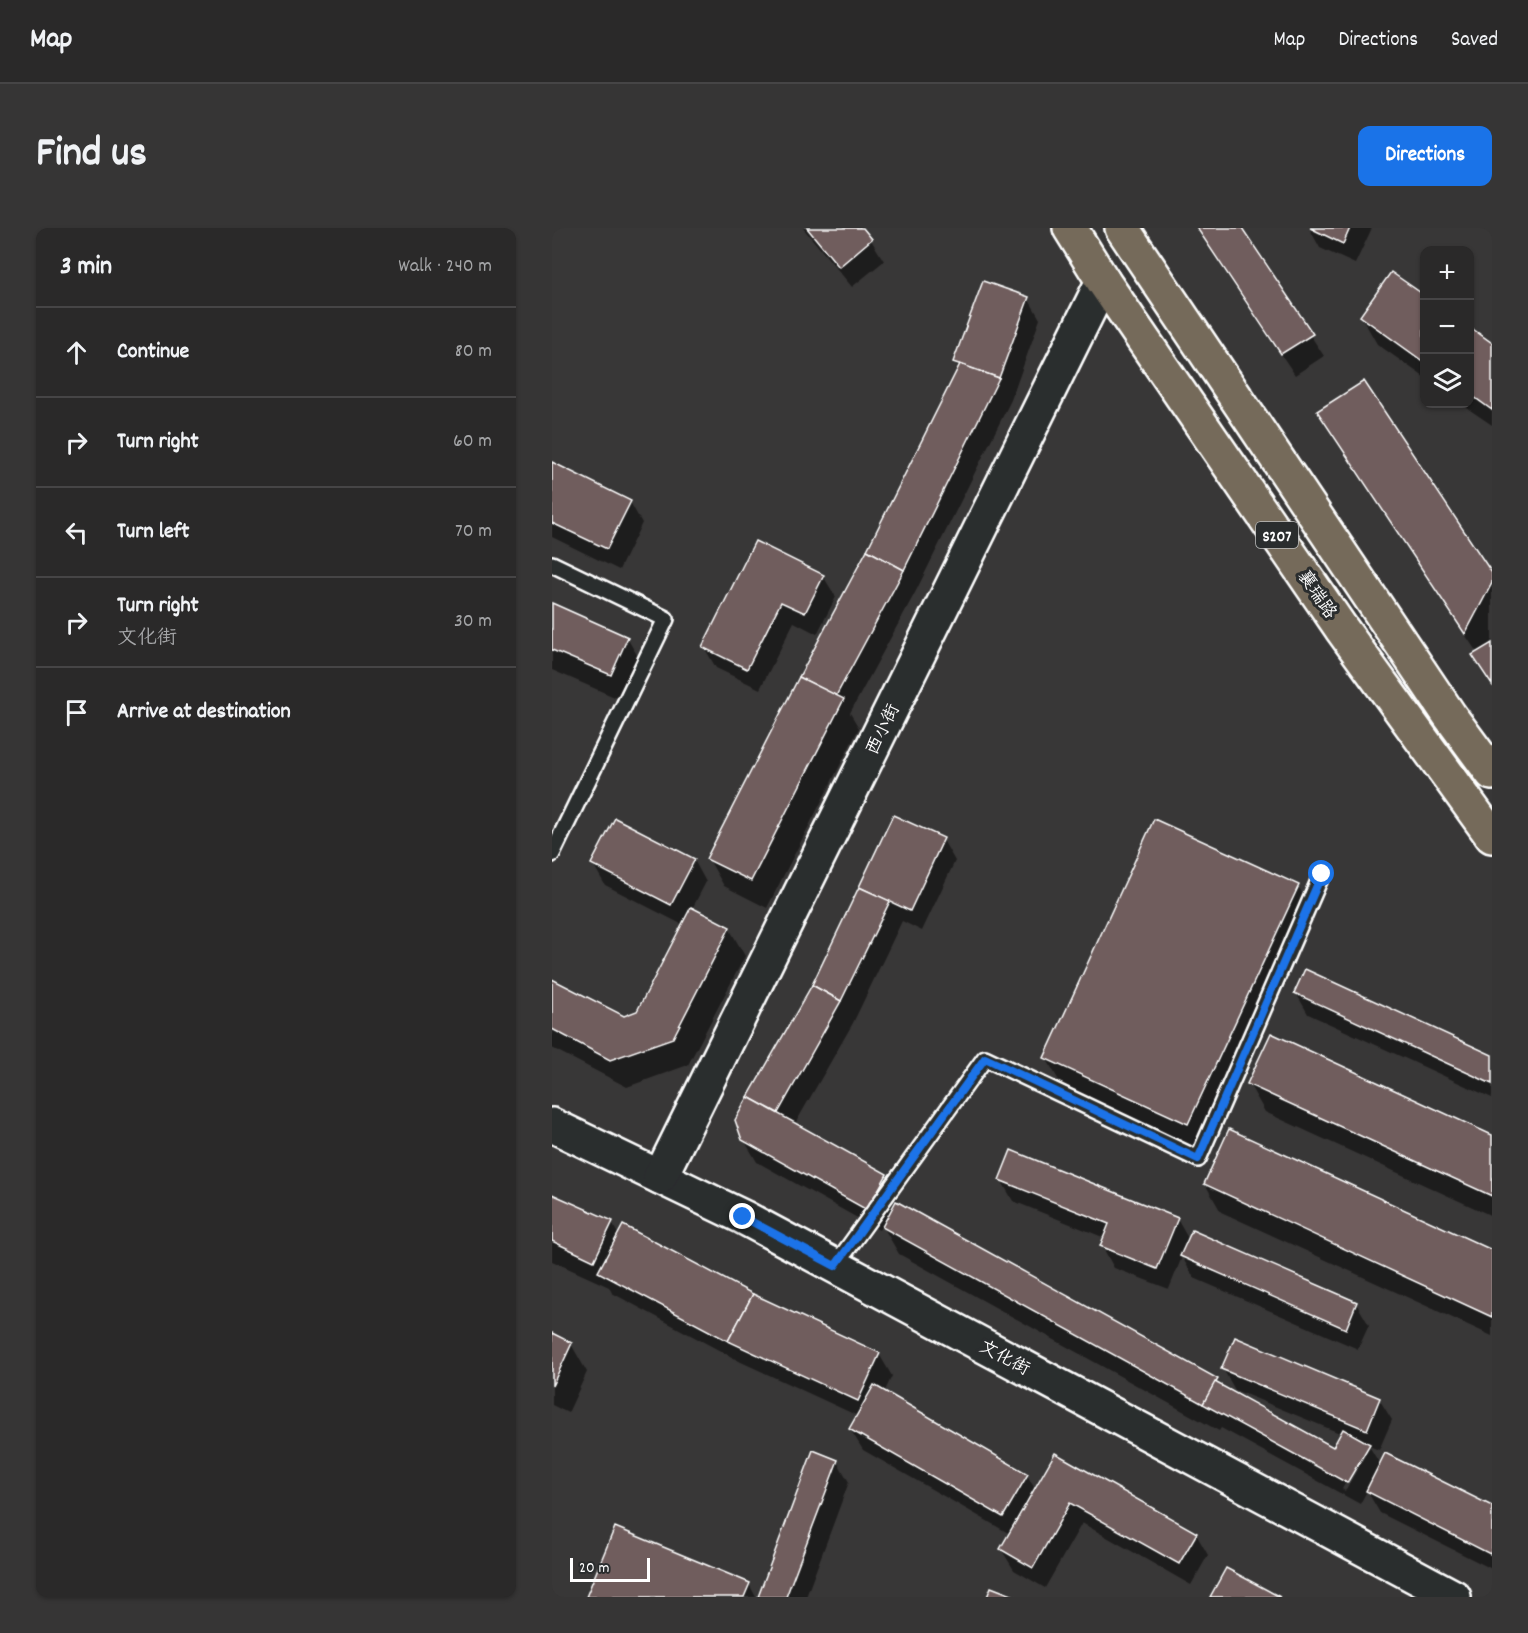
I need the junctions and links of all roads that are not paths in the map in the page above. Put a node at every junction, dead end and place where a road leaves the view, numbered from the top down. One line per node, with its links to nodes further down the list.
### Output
1 (1070, 228): 3 (main road, 襄瑞路 / S207)
2 (1122, 228): 5 (main road, S207)
3 (1103, 281): 6 (main road, 襄瑞路 / S207); 10 (main road, 西小街)
4 (552, 564): 7 (lane)
5 (1492, 773)
6 (1492, 836)
7 (552, 854)
8 (1322, 874): 11 (lane)
9 (552, 1125): 10 (main road, 文化街)
10 (660, 1177): 11 (main road, 文化街)
11 (835, 1266): 12 (main road, 文化街)
12 (1454, 1597)

